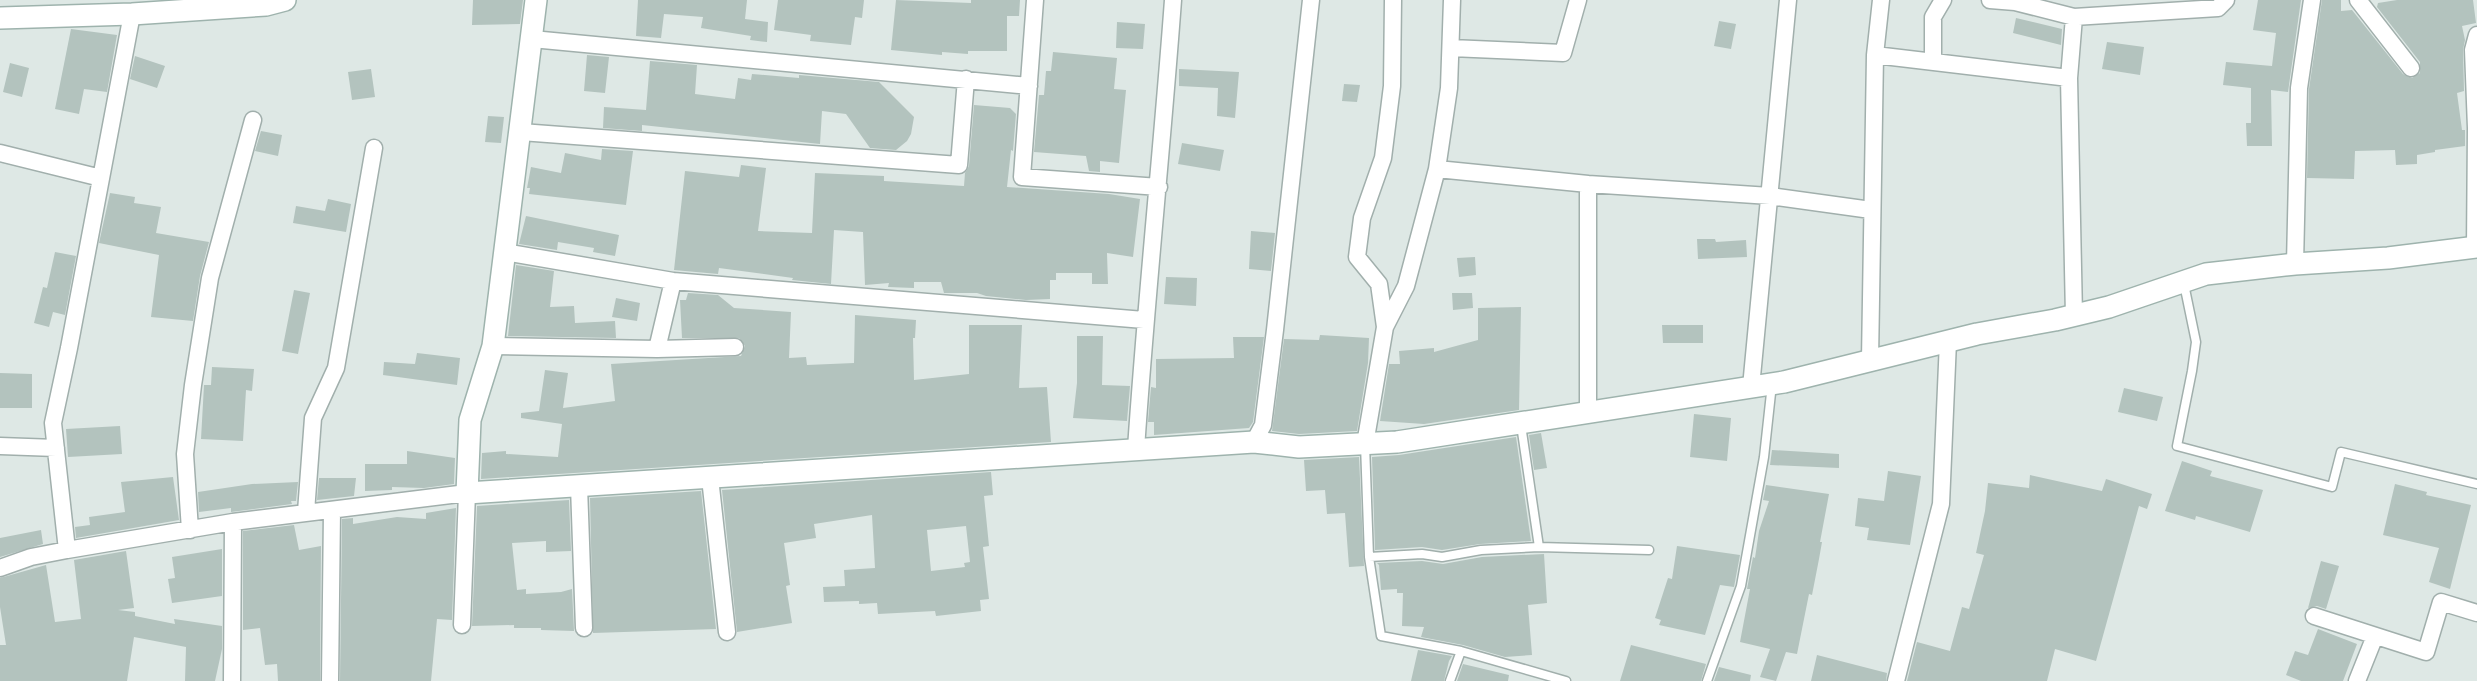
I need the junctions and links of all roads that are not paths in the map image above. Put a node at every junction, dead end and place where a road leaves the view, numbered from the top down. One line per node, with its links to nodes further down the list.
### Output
1 (285, 0): 17 (street)
2 (536, 0): 23 (street)
3 (1035, 0): 30 (street)
4 (1173, 0): 38 (street)
5 (1311, 0): 57 (street)
6 (1393, 0): 48 (street)
7 (1452, 0): 24 (street)
8 (1578, 0): 24 (street)
9 (1788, 0): 39 (street)
10 (1881, 0): 25 (street)
11 (1943, 0): 26 (street)
12 (1990, 0): 16 (street)
13 (2226, 0): 20 (street)
14 (2312, 0): 43 (street)
15 (2358, 0): 27 (street)
16 (2015, 1): 20 (street)
17 (239, 3): 19 (street)
18 (107, 8): 19 (street); 21 (street)
19 (132, 14): 36 (street)
20 (2074, 17): 28 (street)
21 (0, 18)
22 (2477, 35): 41 (street)
23 (532, 39): 29 (street); 32 (street)
24 (1451, 48): 35 (street)
25 (1875, 55): 26 (street); 40 (street)
26 (1933, 62): 28 (street)
27 (2410, 68)
28 (2069, 78): 46 (street)
29 (967, 79): 30 (street); 32 (street)
30 (1029, 86): 38 (street)
31 (253, 120): 69 (street)
32 (521, 132): 42 (street)
33 (374, 148): 67 (street)
34 (0, 153): 36 (street)
35 (1437, 169): 37 (street); 48 (street)
36 (101, 178): 60 (street)
37 (1588, 184): 39 (street); 55 (street)
38 (1159, 187): 47 (street)
39 (1770, 196): 40 (street); 54 (street)
40 (1871, 209): 53 (street)
41 (2476, 247): 43 (street)
42 (505, 251): 44 (street); 50 (street)
43 (2295, 264): 45 (street)
44 (673, 281): 47 (street); 52 (street)
45 (2184, 281): 46 (street); 63 (lane)
46 (2074, 316): 49 (street)
47 (1144, 320): 61 (street)
48 (1385, 327): 58 (street)
49 (1948, 341): 53 (street); 87 (street)
50 (493, 346): 52 (street); 65 (street)
51 (735, 347): 52 (street)
52 (657, 349)
53 (1870, 360): 54 (street)
54 (1762, 386): 55 (street); 86 (lane)
55 (1588, 412): 56 (street)
56 (1520, 423): 58 (street); 70 (lane)
57 (1254, 442): 58 (street); 61 (street)
58 (1365, 444): 73 (lane)
59 (0, 446): 60 (street)
60 (56, 448): 71 (street)
61 (1136, 449): 62 (street)
62 (710, 478): 64 (street); 79 (street)
63 (2477, 484)
64 (579, 486): 65 (street); 78 (street)
65 (467, 494): 66 (street); 77 (street)
66 (332, 511): 67 (street); 83 (street)
67 (306, 512): 68 (street)
68 (233, 522): 69 (street); 82 (street)
69 (190, 530): 71 (street)
70 (1539, 547): 72 (lane); 73 (lane)
71 (67, 550): 74 (street)
72 (1649, 550)
73 (1369, 557): 81 (lane)
74 (0, 568)
75 (2477, 614): 80 (street)
76 (2314, 616): 80 (street)
77 (462, 625)
78 (584, 628)
79 (727, 632)
80 (2375, 636): 88 (street)
81 (1461, 652): 84 (lane); 85 (lane)
82 (232, 681)
83 (330, 681)
84 (1450, 681)
85 (1566, 681)
86 (1707, 681)
87 (1896, 681)
88 (2357, 681)

